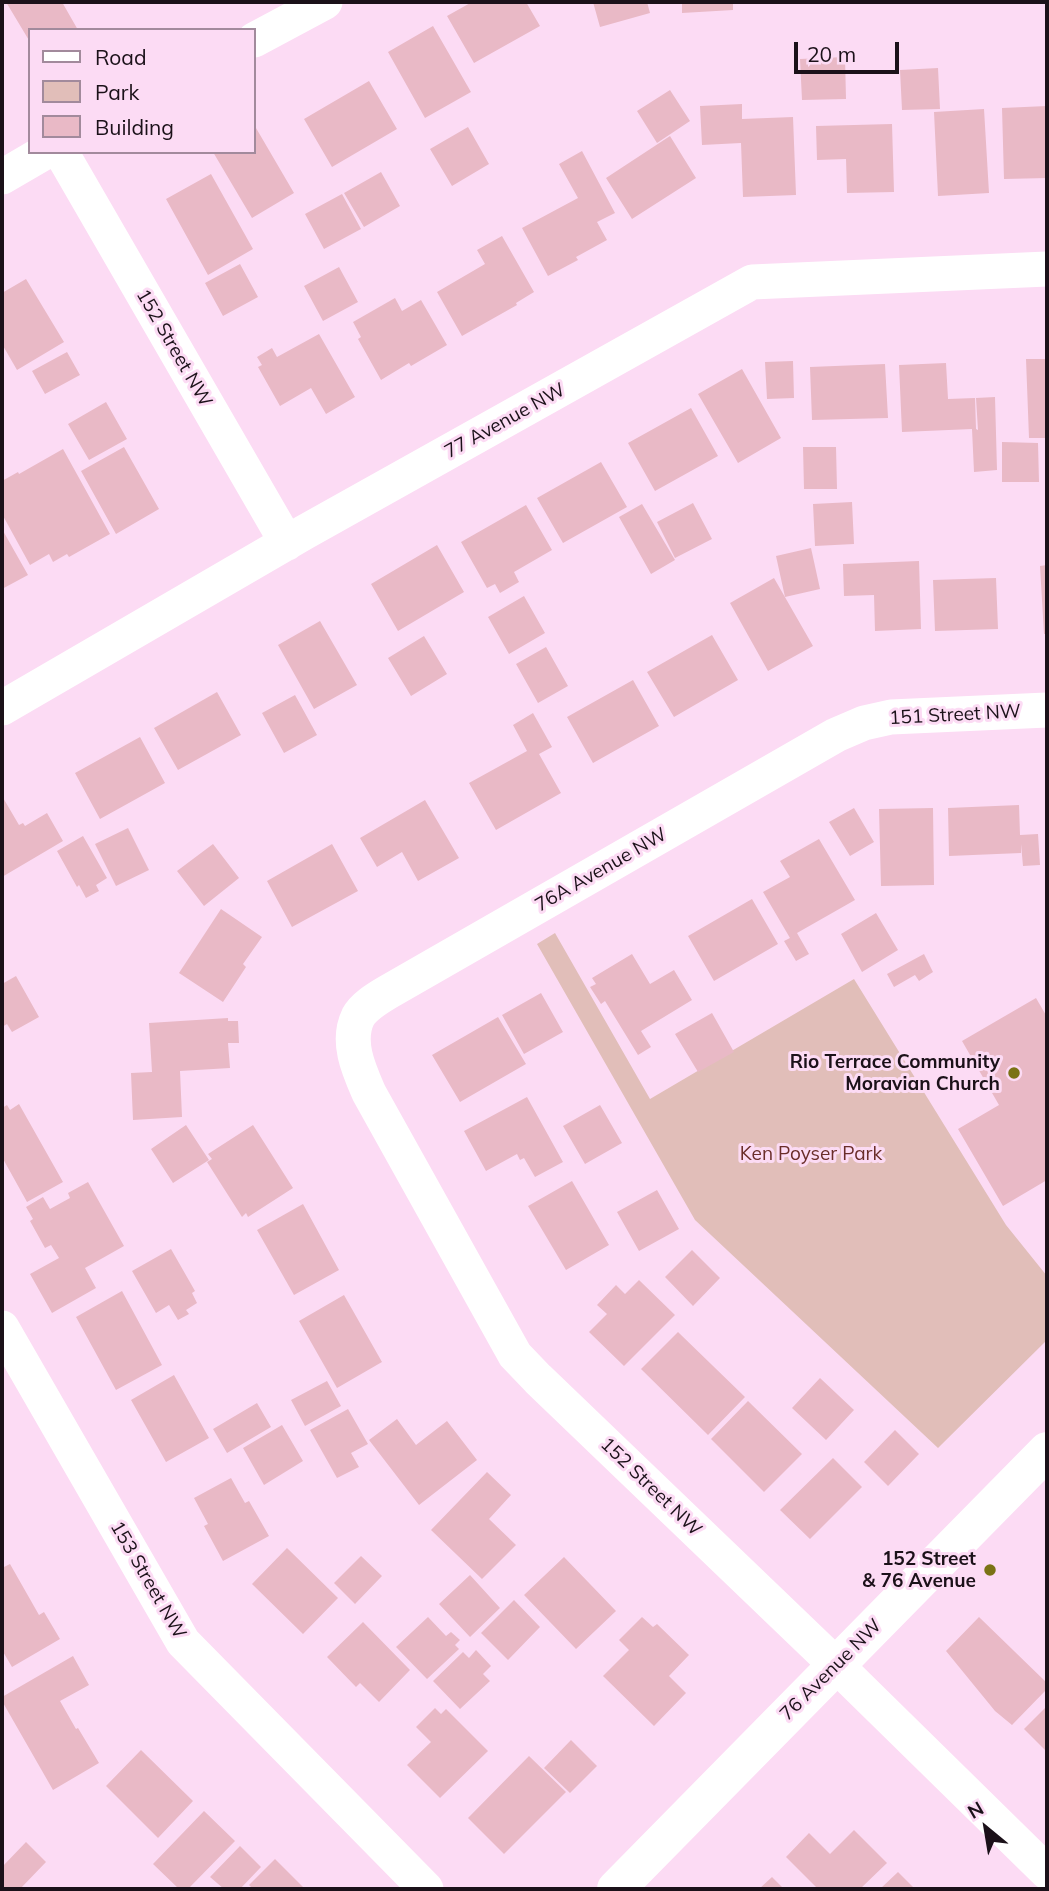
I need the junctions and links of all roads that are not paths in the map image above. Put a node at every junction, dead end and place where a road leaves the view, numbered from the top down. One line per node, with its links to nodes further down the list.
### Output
1 (325, 2): 2 (street)
2 (256, 39)
3 (42, 154): 5 (street)
4 (62, 154): 7 (street, 152 Street NW)
5 (2, 177)
6 (1047, 269): 7 (street, 77 Avenue NW)
7 (287, 543): 8 (street, 77 Avenue NW)
8 (2, 708)
9 (1047, 710): 10 (street, 151 Street NW)
10 (864, 723): 11 (street, 76A Avenue NW)
11 (355, 1033): 14 (street, 152 Street NW)
12 (2, 1328): 16 (street, 153 Street NW)
13 (1047, 1451): 14 (street, 76 Avenue NW)
14 (836, 1665): 15 (street, 152 Street NW); 17 (street, 76 Avenue NW)
15 (1047, 1872)
16 (426, 1889)
17 (616, 1889)

